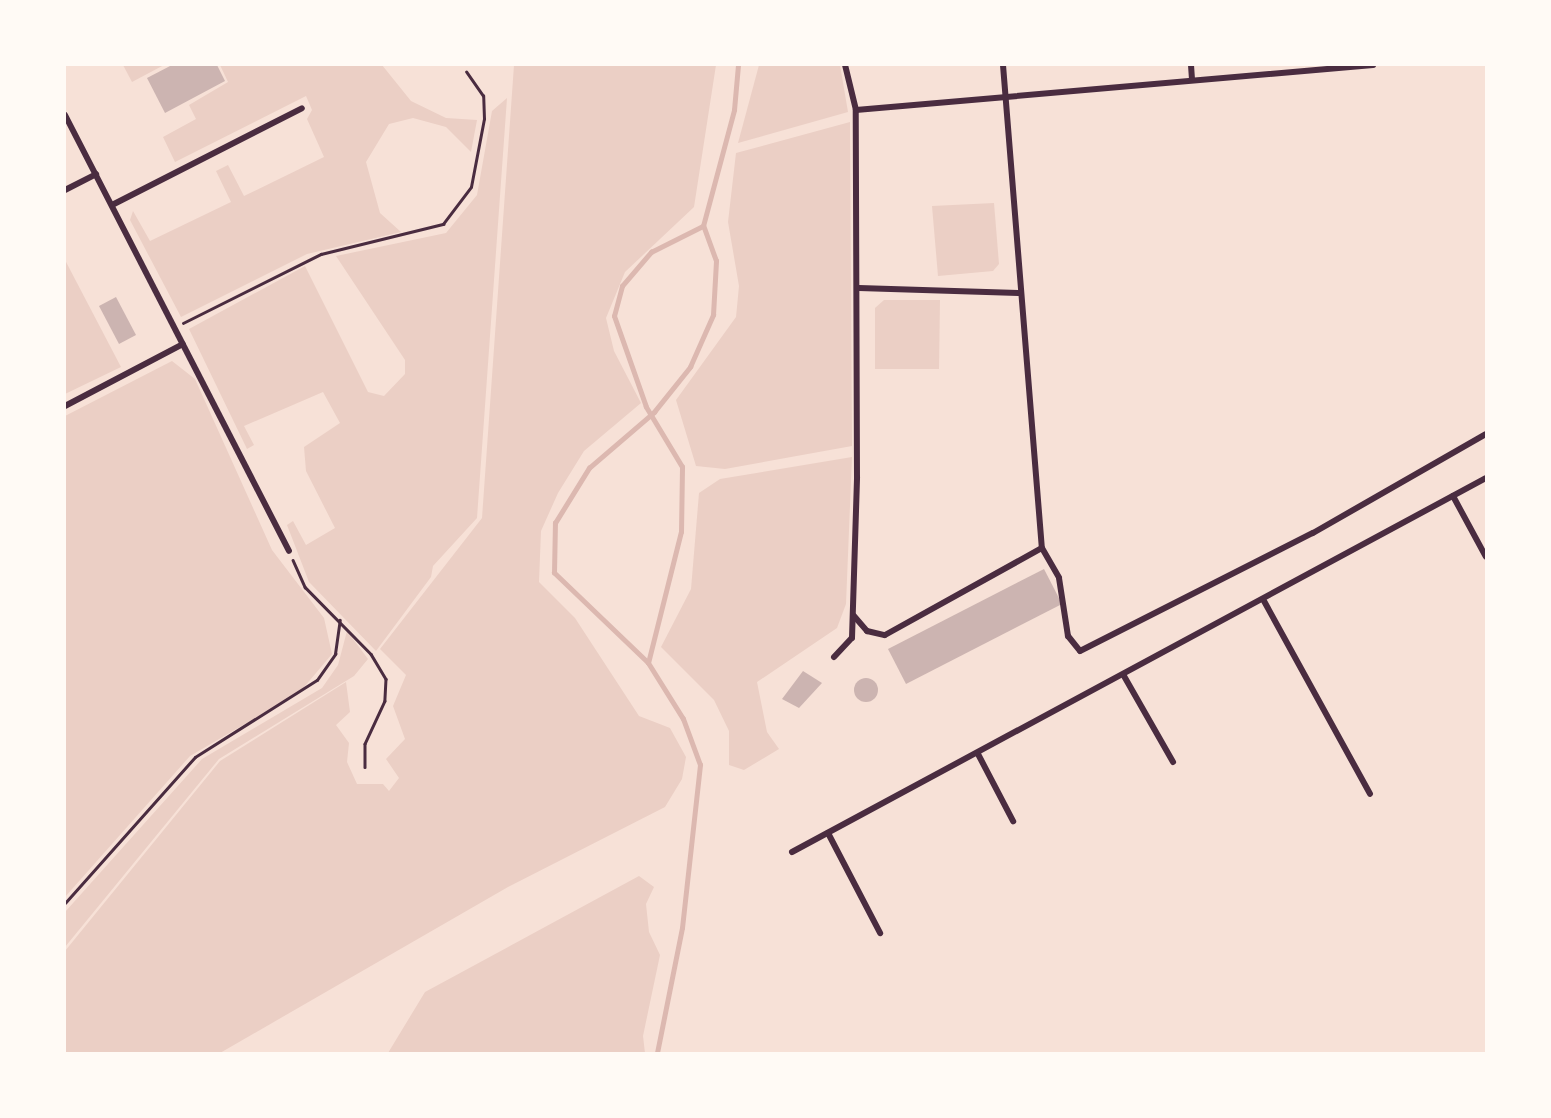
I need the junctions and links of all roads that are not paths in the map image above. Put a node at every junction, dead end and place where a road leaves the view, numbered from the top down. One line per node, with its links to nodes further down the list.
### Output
1 (845, 65): 8 (street)
2 (1003, 65): 6 (street)
3 (1191, 65): 5 (street)
4 (1373, 65): 5 (street)
5 (1192, 79): 6 (street)
6 (1007, 101): 8 (street); 14 (street)
7 (302, 108): 12 (street)
8 (856, 110): 13 (street)
9 (65, 115): 10 (street)
10 (96, 174): 11 (street); 12 (street)
11 (65, 190)
12 (111, 205): 15 (street)
13 (859, 288): 14 (street); 24 (street)
14 (1020, 293): 20 (street)
15 (183, 344): 16 (street); 21 (street)
16 (65, 406)
17 (1486, 434): 20 (street)
18 (1486, 478): 19 (street)
19 (1452, 496): 22 (street); 23 (street)
20 (1042, 548): 24 (street)
21 (289, 551)
22 (1486, 557)
23 (1264, 601): 26 (street); 29 (street)
24 (854, 616): 25 (street)
25 (834, 657)
26 (1124, 676): 27 (street); 28 (street)
27 (978, 754): 30 (street); 31 (street)
28 (1173, 762)
29 (1370, 793)
30 (1013, 821)
31 (828, 833): 32 (street); 33 (street)
32 (792, 852)
33 (880, 933)

